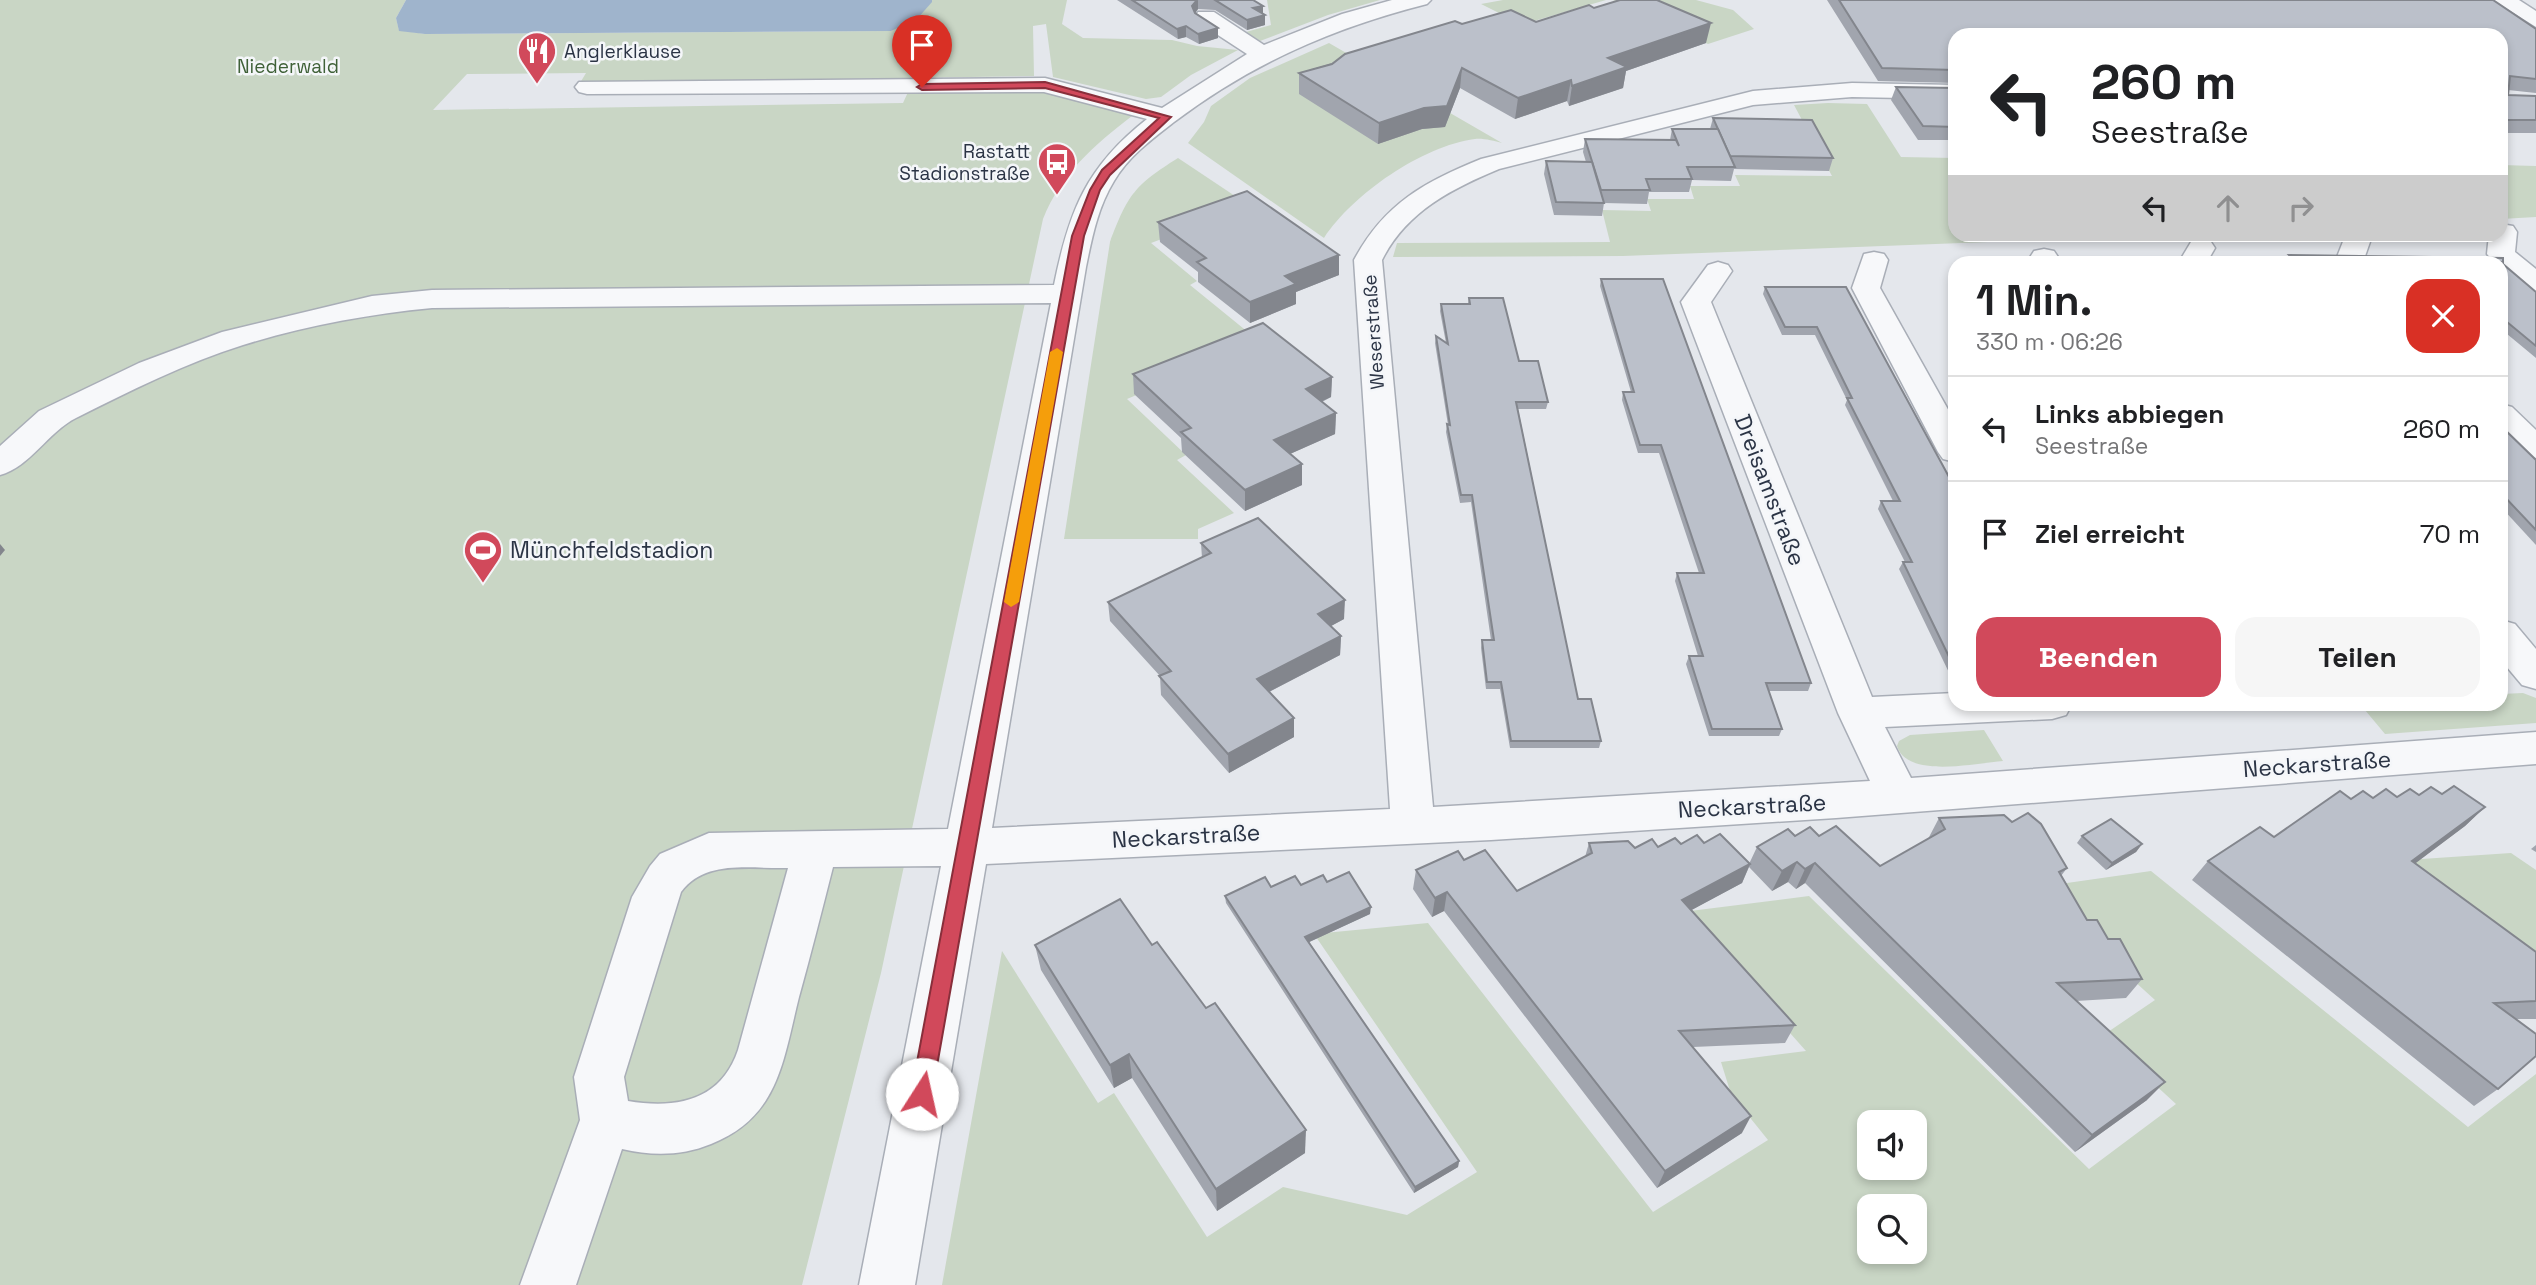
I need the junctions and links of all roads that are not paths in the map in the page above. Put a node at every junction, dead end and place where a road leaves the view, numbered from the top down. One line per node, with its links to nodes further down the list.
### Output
1 (1420, 0): 5 (street)
2 (2504, 0): 4 (street)
3 (1206, 17): 5 (street)
4 (2536, 20)
5 (1261, 53): 8 (street)
6 (587, 87): 8 (street)
7 (1948, 92): 26 (street, Weserstraße)
8 (1166, 117): 13 (street)
9 (1874, 260): 15 (street)
10 (2508, 260): 12 (street)
11 (1718, 271): 23 (street, Dreisamstraße)
12 (2536, 284)
13 (1067, 294): 16 (street); 27 (street)
14 (2508, 421): 17 (street)
15 (1948, 439)
16 (8, 442): 18 (street)
17 (2536, 448)
18 (0, 464)
19 (2508, 642): 20 (street)
20 (2536, 676): 21 (street)
21 (2508, 678)
22 (1948, 709): 23 (street)
23 (1858, 713): 25 (street)
24 (2536, 748): 25 (street, Neckarstraße)
25 (1898, 796): 26 (street, Neckarstraße)
26 (1413, 825): 27 (street, Neckarstraße)
27 (967, 847): 28 (street, Neckarstraße); 31 (street)
28 (815, 850): 29 (street); 29 (street, Neckarstraße)
29 (606, 1120): 30 (street)
30 (548, 1285)
31 (887, 1285)

